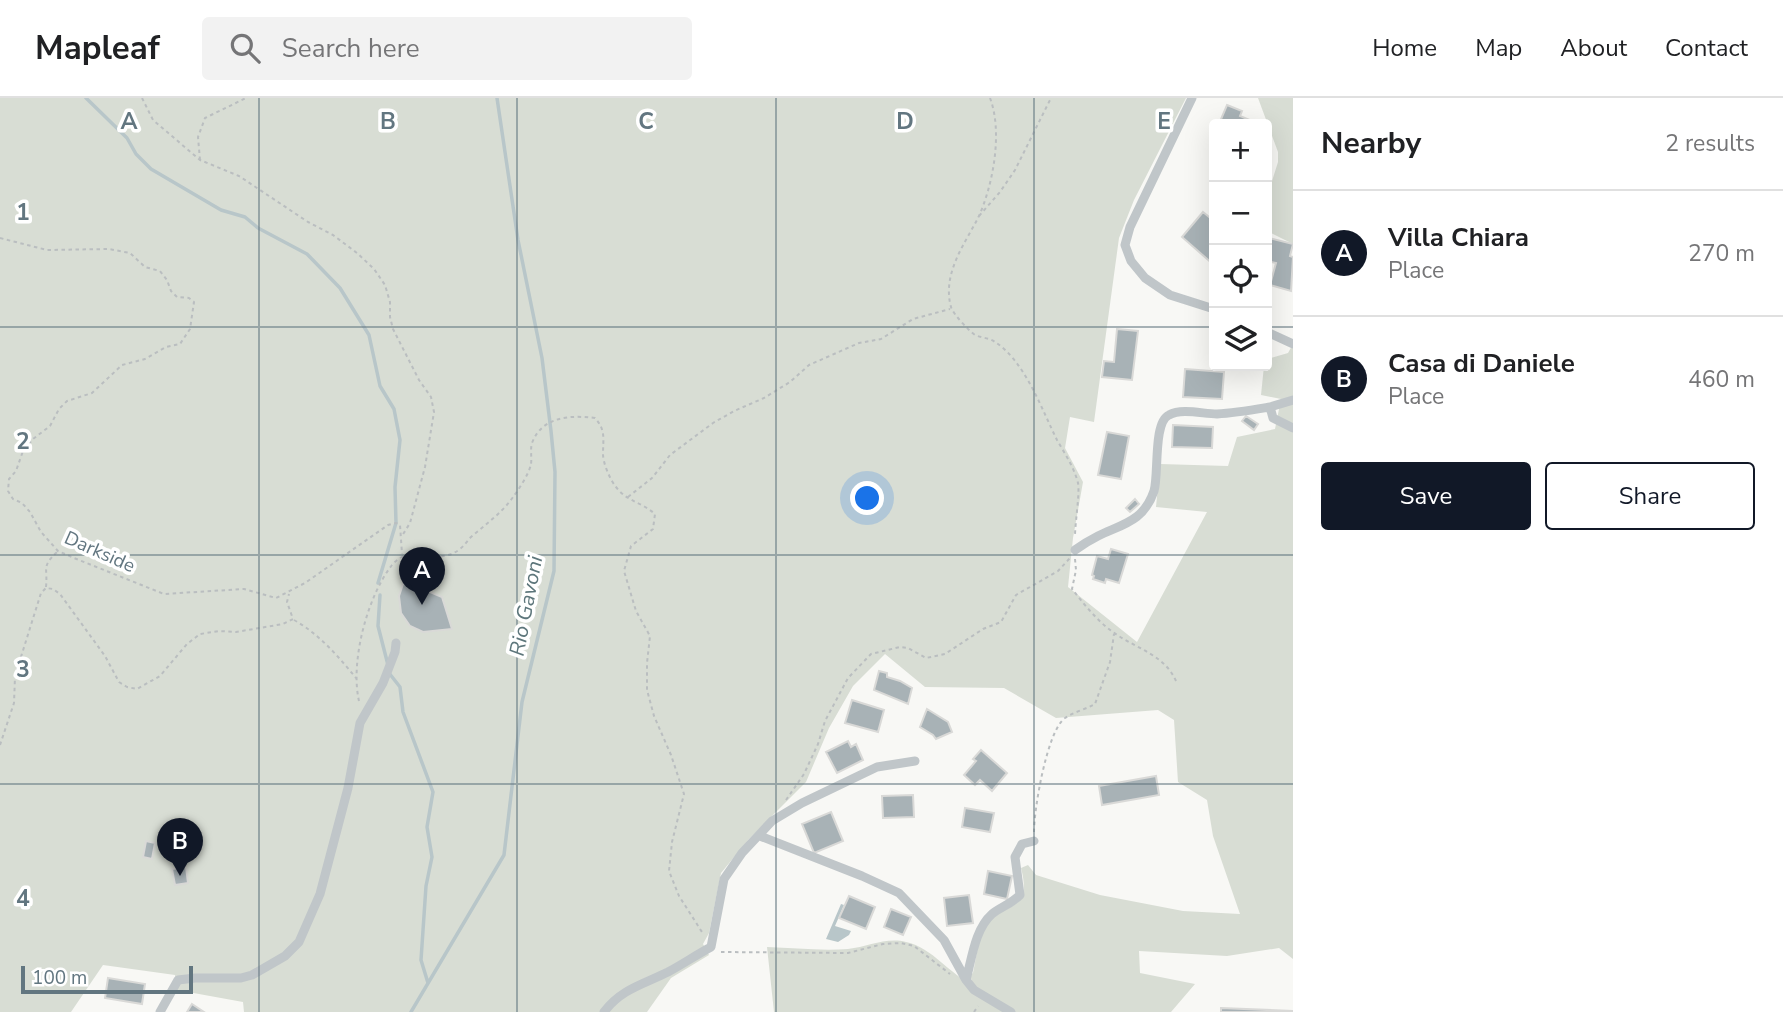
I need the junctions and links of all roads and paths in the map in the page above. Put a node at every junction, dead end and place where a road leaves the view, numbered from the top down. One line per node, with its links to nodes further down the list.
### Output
1 (142, 98): 6 (path)
2 (246, 98): 6 (path)
3 (990, 98): 7 (path)
4 (1051, 98): 7 (path)
5 (1192, 98): 9 (street)
6 (201, 160): 17 (path)
7 (978, 216): 10 (path)
8 (0, 238): 19 (path, Darkside)
9 (1211, 308)
10 (951, 309): 16 (path); 18 (path)
11 (1272, 334): 12 (street)
12 (1293, 344)
13 (1293, 400): 14 (street)
14 (1270, 407): 15 (street); 18 (street)
15 (1293, 428)
16 (626, 498): 20 (path); 34 (path)
17 (402, 537): 20 (path); 22 (path)
18 (1075, 550): 24 (path); 31 (path)
19 (58, 551): 21 (path); 22 (path, Darkside)
20 (403, 555): 26 (path)
21 (46, 588): 23 (path); 29 (path)
22 (289, 593): 23 (path)
23 (293, 619): 26 (path)
24 (1114, 633): 27 (path); 33 (path)
25 (396, 643): 36 (street)
26 (356, 678): 28 (path)
27 (1176, 681)
28 (359, 704)
29 (0, 745)
30 (915, 761): 31 (street)
31 (772, 821): 32 (street)
32 (760, 836): 34 (street); 35 (street)
33 (1034, 841): 35 (street)
34 (711, 947): 35 (path); 37 (street)
35 (961, 979): 38 (street)
36 (160, 1012)
37 (604, 1012)
38 (1011, 1012)

